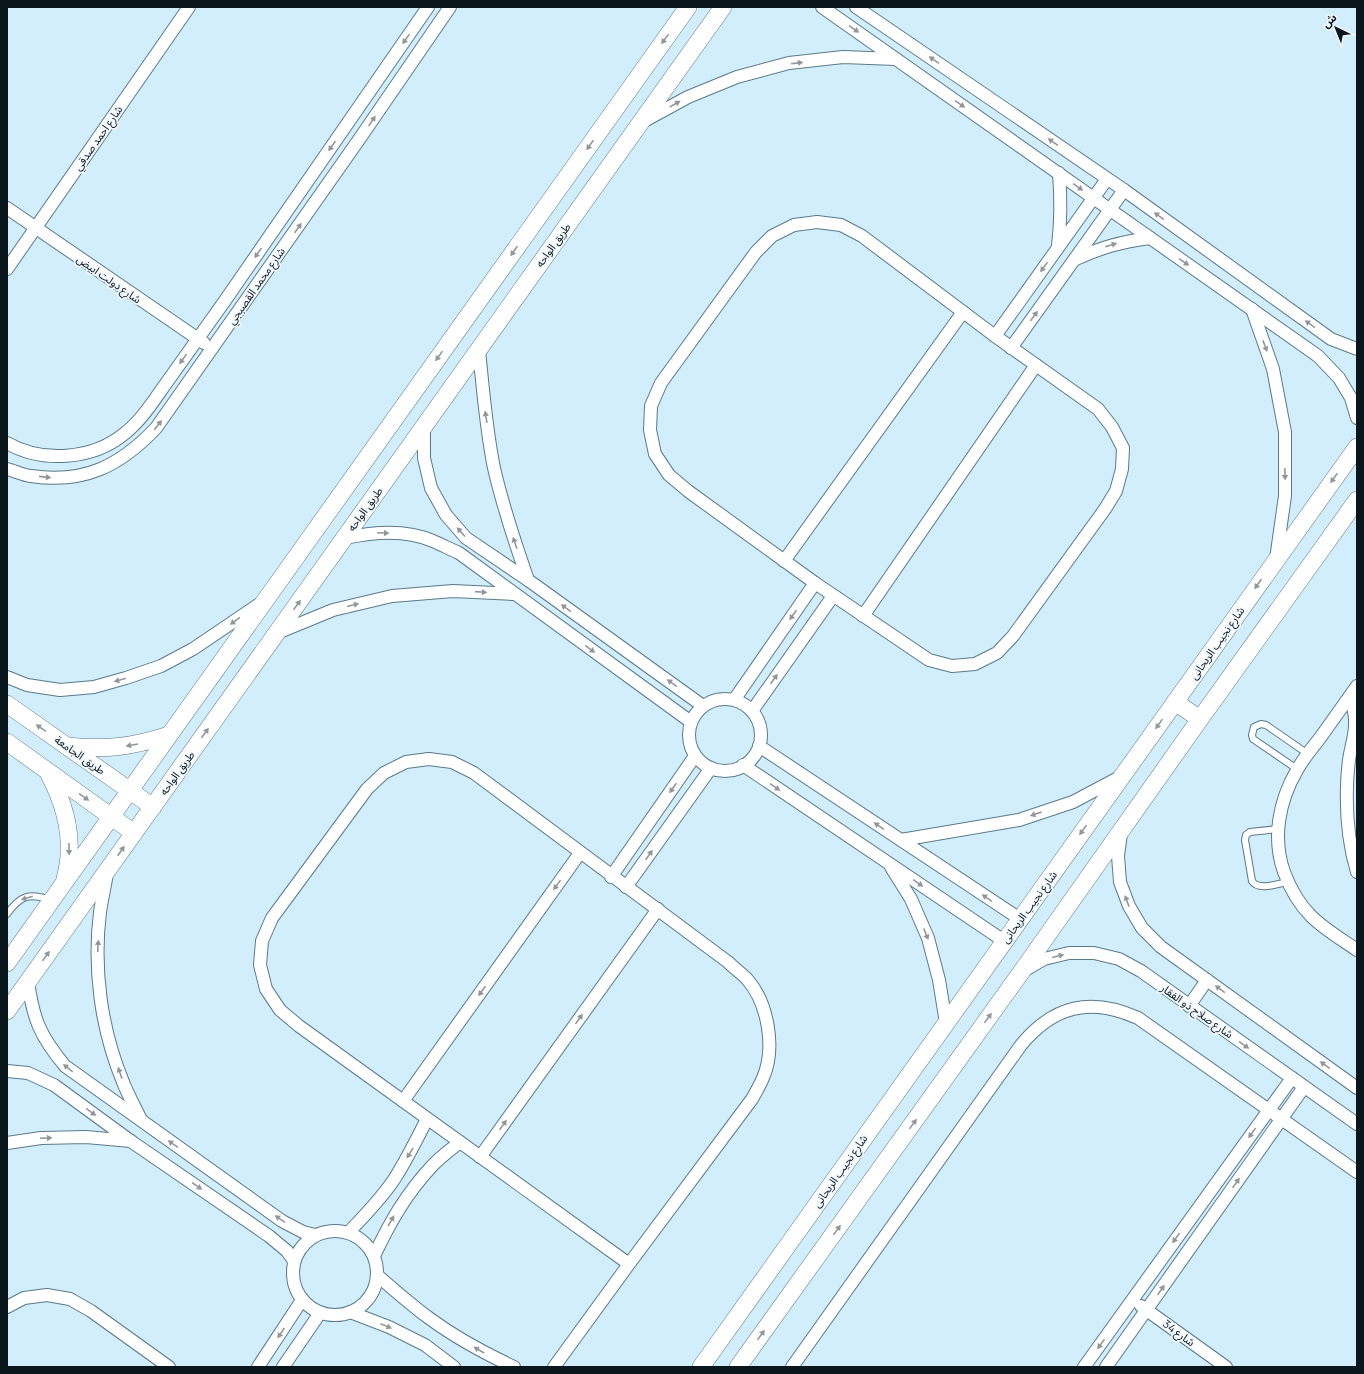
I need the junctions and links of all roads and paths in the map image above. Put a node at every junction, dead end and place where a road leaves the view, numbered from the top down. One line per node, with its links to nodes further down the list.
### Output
1 (189, 7): 16 (street, شارع احمد صدقي)
2 (428, 7): 24 (street, شارع محمد القصبجي, one-way to 24)
3 (450, 7): 28 (street, شارع محمد القصبجي, one-way to 3)
4 (688, 7): 45 (street, one-way to 45)
5 (723, 7): 9 (street, طريق الواحه)
6 (822, 7): 8 (street, one-way to 8)
7 (856, 7): 11 (street, one-way to 7)
8 (896, 59): 9 (street, one-way to 8); 10 (street, one-way to 10)
9 (641, 123): 29 (street, طريق الواحه)
10 (1059, 173): 13 (street, one-way to 13); 18 (street)
11 (1107, 179): 12 (street); 13 (street)
12 (1124, 190): 15 (street); 25 (street, one-way to 12)
13 (1094, 198): 15 (street); 18 (street)
14 (7, 208): 16 (street, شارع دولت ابيض)
15 (1110, 209): 17 (street); 19 (street)
16 (36, 228): 20 (street, شارع احمد صدقي); 24 (street, شارع دولت ابيض)
17 (1150, 238): 19 (street, one-way to 17); 21 (street, one-way to 21)
18 (1058, 248): 23 (street, one-way to 23)
19 (1075, 260): 26 (street, one-way to 19)
20 (7, 269)
21 (1252, 309): 30 (street); 39 (street, one-way to 39)
22 (963, 312): 23 (street); 40 (street); 40 (street)
23 (995, 336): 26 (street)
24 (198, 339): 28 (street, شارع دولت ابيض); 34 (street, شارع محمد القصبجي, one-way to 34)
25 (1331, 339): 27 (street); 30 (street)
26 (1011, 348): 31 (street)
27 (1357, 348)
28 (212, 349): 36 (street, شارع محمد القصبجي, one-way to 28)
29 (479, 350): 33 (street, طريق الواحه); 41 (street, one-way to 29)
30 (1318, 356): 32 (street)
31 (1036, 365): 46 (street); 46 (street)
32 (1357, 418)
33 (424, 427): 38 (street, طريق الواحه); 41 (street, one-way to 33)
34 (7, 443)
35 (1357, 447): 39 (street, شارع نجيب الريحانى, one-way to 39)
36 (7, 469)
37 (1357, 500): 56 (street)
38 (345, 538): 43 (street, one-way to 43); 47 (street, طريق الواحه, one-way to 38)
39 (1276, 559): 52 (street, شارع نجيب الريحانى, one-way to 52)
40 (784, 561): 42 (street)
41 (528, 580): 54 (street, one-way to 41)
42 (815, 583): 44 (street); 51 (street, one-way to 51)
43 (514, 594): 47 (street, one-way to 43); 57 (street, one-way to 57)
44 (833, 596): 46 (street); 55 (street, one-way to 44)
45 (267, 598): 48 (street, one-way to 48); 58 (street)
46 (863, 616)
47 (277, 633): 70 (street, طريق الواحه, one-way to 47)
48 (7, 677)
49 (1357, 686): 50 (street)
50 (1350, 696): 62 (street); 76 (street)
51 (734, 700): 54 (street); 55 (street)
52 (1175, 702): 56 (street); 68 (street, شارع نجيب الريحانى, one-way to 68)
53 (7, 704): 59 (street, طريق الجامعة, one-way to 53)
54 (704, 706): 57 (street)
55 (752, 711): 60 (street)
56 (1200, 719): 73 (street)
57 (691, 722): 63 (street)
58 (169, 735): 59 (street, one-way to 59); 69 (street)
59 (66, 746): 69 (street, طريق الجامعة)
60 (758, 746): 64 (street); 75 (street, one-way to 60)
61 (11, 747): 67 (street)
62 (1308, 754): 66 (street); 66 (lane)
63 (696, 756): 65 (street); 81 (street, one-way to 81)
64 (743, 765): 65 (street); 78 (street, one-way to 78)
65 (711, 768): 84 (street, one-way to 65)
66 (1297, 770): 72 (street)
67 (48, 772): 71 (street, one-way to 71); 82 (street, one-way to 82)
68 (1122, 776): 75 (street, one-way to 75); 88 (street, شارع نجيب الريحانى, one-way to 88)
69 (130, 791): 70 (street, طريق الجامعة); 71 (street)
70 (152, 807): 74 (street, طريق الواحه)
71 (111, 817): 74 (street); 82 (street)
72 (1278, 829): 83 (street); 83 (lane)
73 (1121, 830): 92 (street); 93 (street, one-way to 73)
74 (134, 833): 79 (street, طريق الواحه, one-way to 74)
75 (901, 840): 88 (street, one-way to 75)
76 (1354, 844): 80 (street)
77 (580, 853): 81 (street); 102 (street, one-way to 102); 102 (street)
78 (888, 863): 89 (street, one-way to 89); 97 (street, one-way to 97)
79 (108, 869): 94 (street, طريق الواحه, one-way to 79); 106 (street, one-way to 79)
80 (1357, 872)
81 (612, 877): 84 (street)
82 (65, 882): 85 (street)
83 (1287, 882): 90 (street)
84 (626, 887): 86 (street)
85 (52, 900): 87 (lane, one-way to 87); 91 (street)
86 (658, 909): 112 (street, one-way to 86); 118 (street)
87 (7, 914)
88 (1020, 919): 89 (street, شارع نجيب الريحانى)
89 (1004, 941): 97 (street, شارع نجيب الريحانى)
90 (1357, 950)
91 (7, 963)
92 (1022, 971): 95 (street, شارع صلاح ذو الفقار, one-way to 95); 133 (street, one-way to 92)
93 (1207, 980): 95 (street); 101 (street, one-way to 93)
94 (28, 981): 96 (street, طريق الواحه); 106 (street, one-way to 94)
95 (1189, 1006): 99 (street, شارع صلاح ذو الفقار, one-way to 99)
96 (7, 1011)
97 (946, 1023): 132 (street, شارع نجيب الريحانى)
98 (7, 1071): 111 (street, one-way to 111)
99 (1292, 1078): 100 (street, شارع صلاح ذو الفقار); 103 (street)
100 (1304, 1087): 105 (street); 107 (street, شارع صلاح ذو الفقار)
101 (1357, 1088)
102 (403, 1101): 104 (street)
103 (1269, 1110): 105 (street); 120 (street, one-way to 120); 134 (street)
104 (428, 1119): 109 (street); 114 (street, one-way to 114)
105 (1282, 1119): 113 (street); 123 (street, one-way to 105)
106 (142, 1121): 108 (street)
107 (1357, 1124)
108 (154, 1130): 111 (street); 115 (street, one-way to 108)
109 (460, 1142): 112 (street); 116 (street, one-way to 109)
110 (7, 1143): 111 (street, one-way to 111)
111 (137, 1145): 117 (street, one-way to 117)
112 (480, 1157): 118 (street)
113 (1357, 1172)
114 (349, 1232): 115 (street); 116 (street)
115 (315, 1235): 117 (street)
116 (374, 1256): 119 (street)
117 (294, 1261): 121 (street)
118 (629, 1264): 131 (street)
119 (378, 1275): 124 (street); 130 (street, one-way to 119)
120 (1132, 1299): 123 (street, شارع 34); 135 (street, one-way to 135)
121 (302, 1300): 125 (street); 127 (street, one-way to 127)
122 (7, 1307): 126 (street)
123 (1147, 1310): 136 (street); 137 (street, شارع 34)
124 (350, 1312): 125 (street); 129 (street, one-way to 129)
125 (320, 1313): 128 (street)
126 (169, 1367)
127 (258, 1367)
128 (283, 1367)
129 (454, 1367)
130 (514, 1367)
131 (554, 1367)
132 (701, 1367)
133 (738, 1367)
134 (792, 1367)
135 (1084, 1367)
136 (1106, 1367)
137 (1226, 1367)

